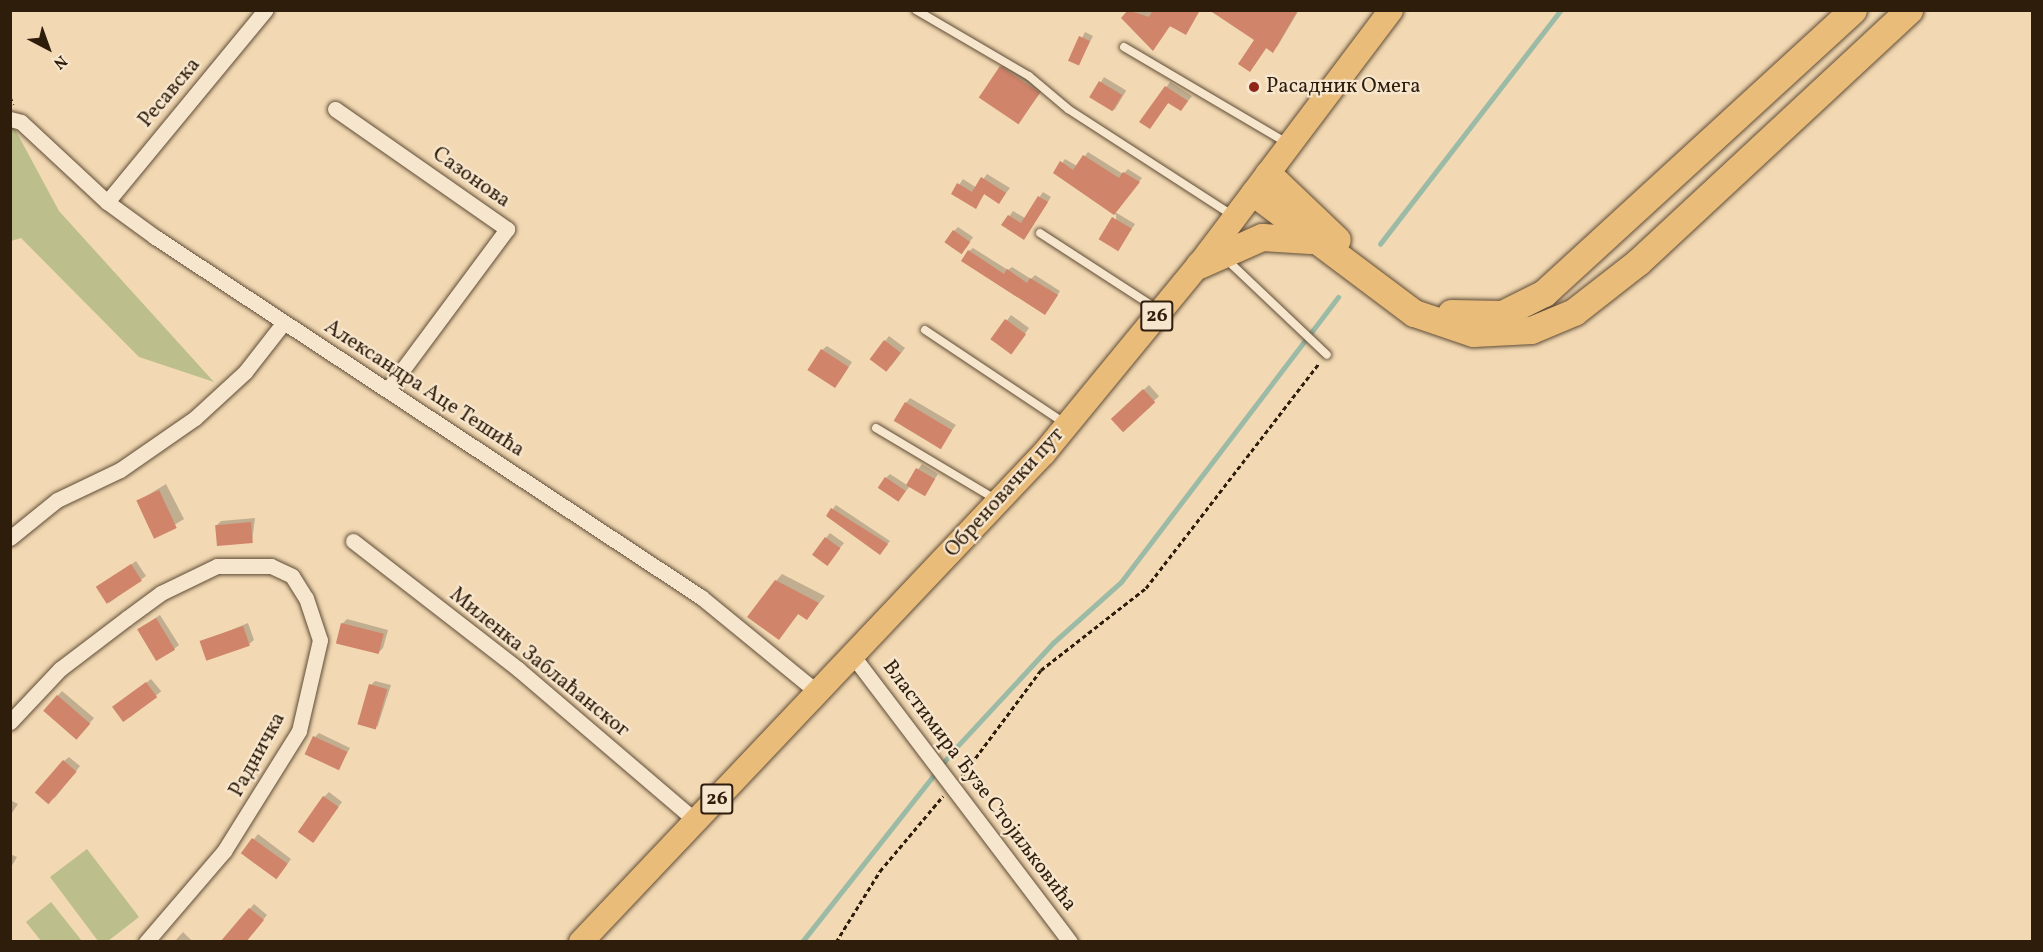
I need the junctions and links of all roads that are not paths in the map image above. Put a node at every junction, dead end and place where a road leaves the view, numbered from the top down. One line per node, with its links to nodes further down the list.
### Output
1 (265, 10): 11 (street, Ресавска)
2 (916, 10): 12 (lane)
3 (1391, 10): 9 (main road, Обреновачки пут / 26)
4 (1853, 10): 10 (highway)
5 (1909, 10): 14 (highway)
6 (1124, 47): 9 (lane)
7 (334, 109): 21 (street, Сазонова)
8 (10, 119): 11 (street, Александра Аце Тешића)
9 (1291, 146): 10 (main road, Обреновачки пут / 26)
10 (1261, 184): 12 (main road, Обреновачки пут / 26); 14 (highway)
11 (107, 202): 18 (street, Александра Аце Тешића)
12 (1235, 217): 16 (main road, Обреновачки пут / 26)
13 (1040, 233): 17 (lane)
14 (1310, 240): 15 (highway)
15 (1222, 251): 16 (highway); 20 (lane)
16 (1198, 265): 17 (main road, Обреновачки пут / 26)
17 (1161, 312): 22 (main road, Обреновачки пут / 26)
18 (284, 322): 21 (street, Александра Аце Тешића); 25 (street)
19 (925, 330): 22 (lane)
20 (1327, 355)
21 (388, 389): 28 (street, Александра Аце Тешића)
22 (1067, 425): 24 (main road, Обреновачки пут / 26)
23 (876, 428): 24 (lane)
24 (999, 501): 27 (main road, Обреновачки пут / 26)
25 (10, 538)
26 (353, 542): 30 (street, Миленка Заблаћанског)
27 (853, 656): 28 (main road, Обреновачки пут / 26); 33 (street, Властимира Ђузе Стојиљковића)
28 (817, 692): 30 (main road, Обреновачки пут / 26)
29 (10, 722): 31 (street, Радничка)
30 (696, 821): 32 (main road, Обреновачки пут / 26)
31 (146, 942)
32 (581, 942)
33 (1070, 942)

